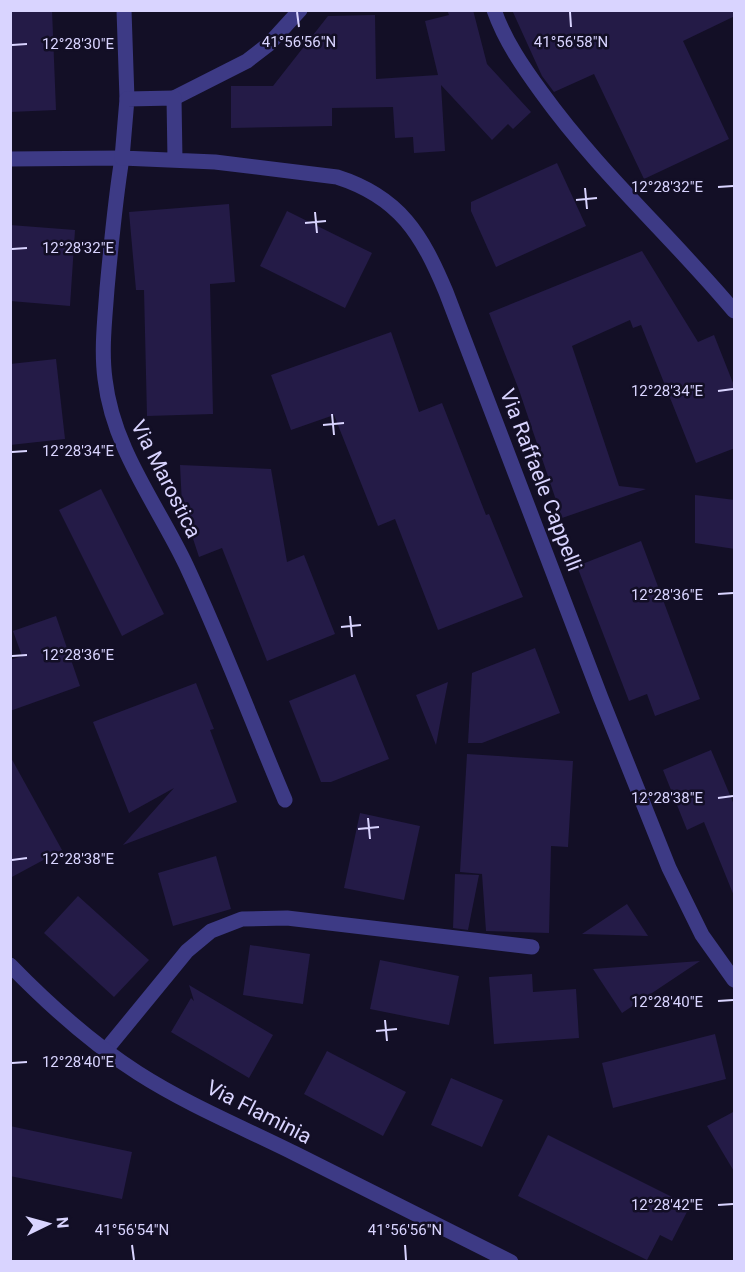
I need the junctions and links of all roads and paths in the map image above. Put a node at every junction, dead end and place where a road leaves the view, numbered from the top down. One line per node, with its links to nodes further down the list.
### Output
1 (124, 10): 5 (street, Via Marostica)
2 (300, 10): 4 (street)
3 (494, 10): 9 (street)
4 (174, 98): 5 (street); 8 (street)
5 (127, 99): 6 (street, Via Marostica)
6 (122, 158): 7 (street); 8 (street, Via Raffaele Cappelli); 10 (street, Via Marostica)
7 (10, 159)
8 (175, 160): 13 (street, Via Raffaele Cappelli)
9 (735, 312)
10 (285, 800)
11 (532, 947): 14 (street)
12 (10, 965): 14 (street, Via Flaminia)
13 (735, 980)
14 (105, 1051): 15 (street, Via Flaminia)
15 (511, 1262)

